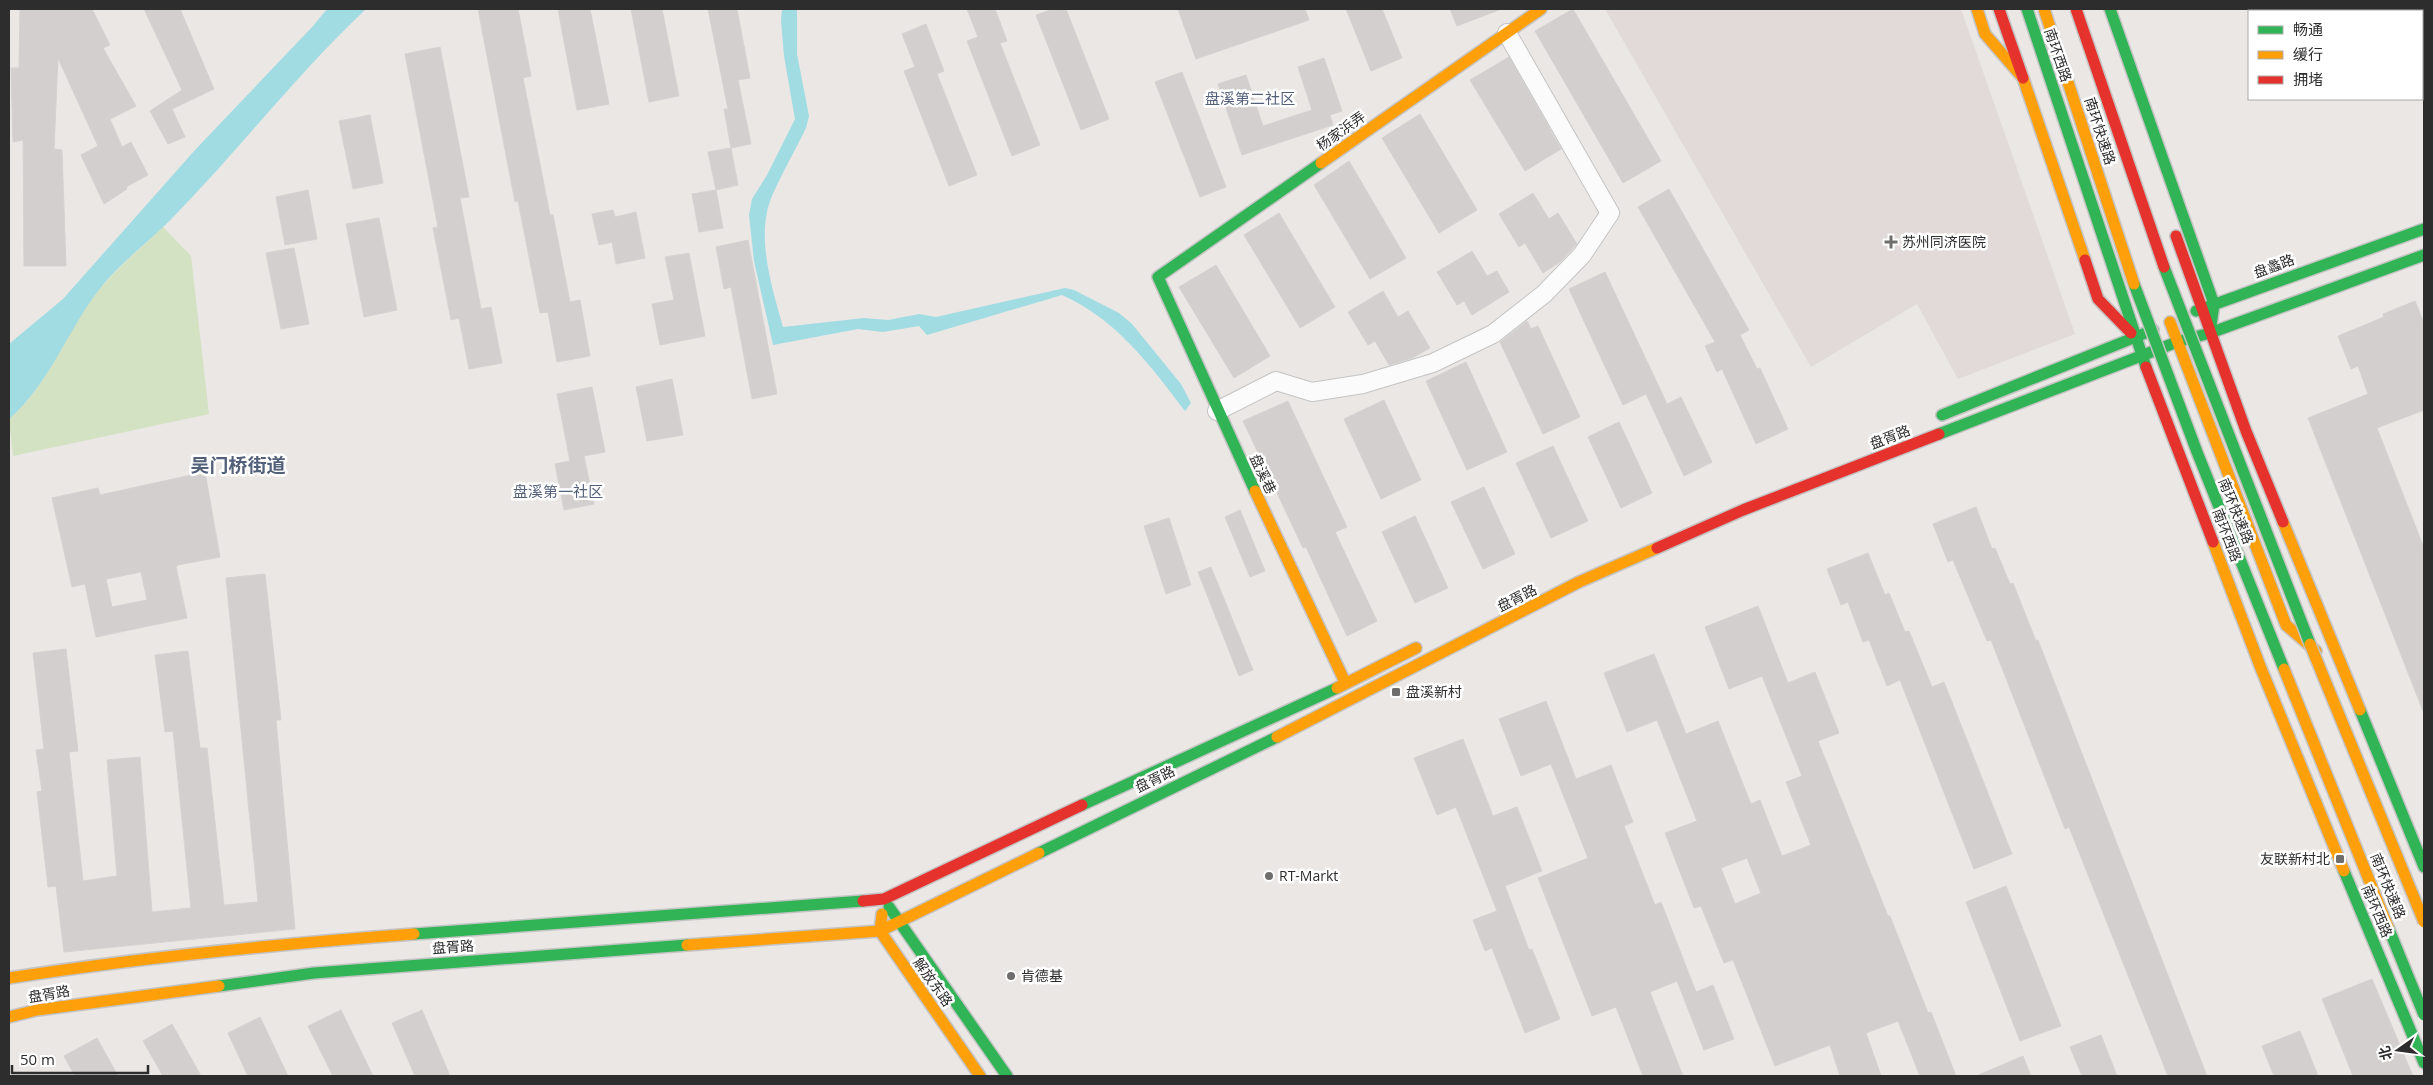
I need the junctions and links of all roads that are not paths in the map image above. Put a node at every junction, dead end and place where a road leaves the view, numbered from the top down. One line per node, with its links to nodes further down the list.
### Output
1 (1542, 9): 9 (main road, 杨家浜弄)
2 (1977, 9): 10 (main road)
3 (1999, 9): 10 (main road)
4 (2027, 9): 13 (main road, 南环西路)
5 (2044, 9): 35 (main road, 南环快速路, bridge)
6 (2076, 9): 32 (main road, 南环快速路, bridge)
7 (2099, 9): 11 (main road)
8 (2110, 9): 17 (main road)
9 (1507, 33): 16 (main road, 杨家浜弄); 24 (street)
10 (2023, 78): 21 (main road)
11 (2144, 140)
12 (2172, 224): 18 (main road)
13 (2099, 225): 19 (main road); 21 (main road, 南环西路)
14 (2424, 229): 17 (main road, 盘蠡路)
15 (2424, 255): 20 (main road)
16 (1158, 277): 24 (main road, 盘溪巷)
17 (2214, 304): 18 (main road, 盘蠡路); 20 (main road)
18 (2200, 309): 19 (main road, 盘蠡路); 20 (main road)
19 (2166, 324): 21 (main road, 盘蠡路); 22 (main road)
20 (2210, 333): 22 (main road); 27 (main road)
21 (2136, 338): 23 (main road, 南环西路); 25 (main road)
22 (2172, 344): 23 (main road, 盘胥路); 27 (main road)
23 (2142, 356): 31 (main road, 盘胥路); 37 (main road, 南环西路)
24 (1217, 411): 28 (main road, 盘溪巷)
25 (1933, 419)
26 (1425, 643): 28 (main road, 盘胥路)
27 (2346, 676): 29 (main road)
28 (1345, 682): 30 (main road, 盘胥路)
29 (2424, 868)
30 (884, 899): 31 (main road); 33 (main road); 34 (main road, 盘胥路)
31 (899, 921): 33 (main road, 盘胥路); 39 (main road, 解放东路)
32 (2424, 922)
33 (880, 931): 36 (main road, 盘胥路); 38 (main road, 解放东路)
34 (9, 978)
35 (2424, 1016)
36 (9, 1017)
37 (2424, 1063)
38 (980, 1076)
39 (1007, 1076)

